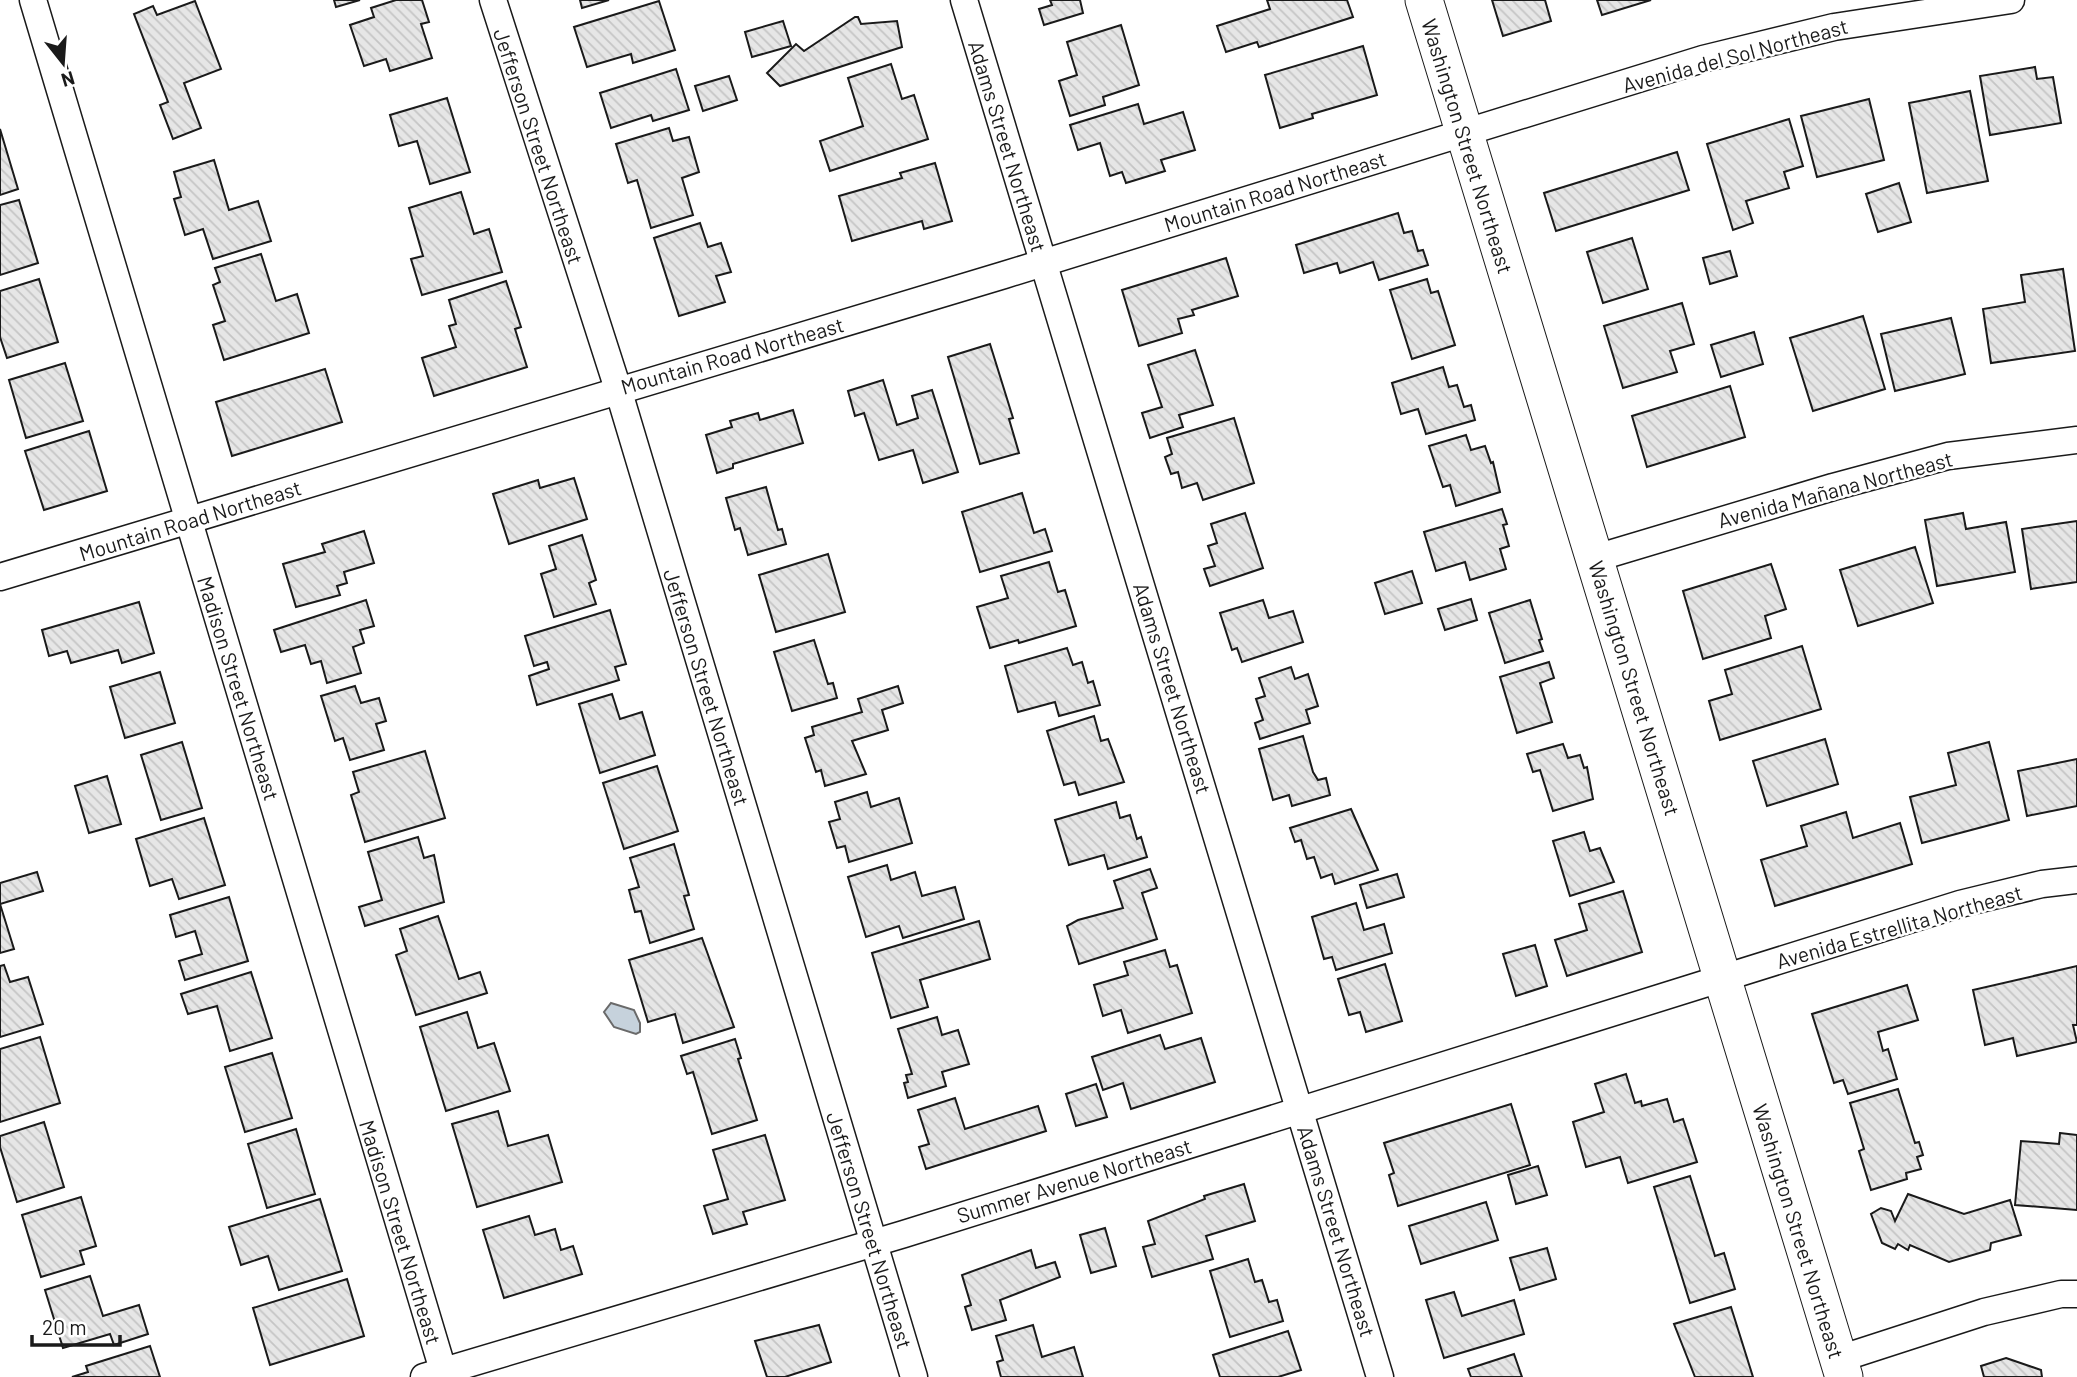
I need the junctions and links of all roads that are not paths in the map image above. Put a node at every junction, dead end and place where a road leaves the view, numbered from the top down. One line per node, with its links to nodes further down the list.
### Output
1 (33, 0): 10 (street, Madison Street Northeast)
2 (493, 0): 8 (street, Jefferson Street Northeast)
3 (964, 0): 7 (street, Adams Street Northeast)
4 (1424, 0): 6 (street, Washington Street Northeast)
5 (2011, 0): 6 (street, Avenida del Sol Northeast)
6 (1464, 133): 7 (street, Mountain Road Northeast); 11 (street, Washington Street Northeast)
7 (1044, 262): 8 (street, Mountain Road Northeast); 15 (street, Adams Street Northeast)
8 (618, 389): 10 (street, Mountain Road Northeast); 16 (street, Jefferson Street Northeast)
9 (2077, 440): 11 (street, Avenida Mañana Northeast)
10 (189, 520): 12 (street, Mountain Road Northeast); 19 (street, Madison Street Northeast)
11 (1596, 558): 14 (street, Washington Street Northeast)
12 (0, 577)
13 (2077, 880): 14 (street, Avenida Estrellita Northeast)
14 (1722, 979): 15 (street, Summer Avenue Northeast); 18 (street, Washington Street Northeast)
15 (1300, 1109): 16 (street, Summer Avenue Northeast); 21 (street, Adams Street Northeast)
16 (873, 1243): 19 (street, Summer Avenue Northeast); 20 (street, Jefferson Street Northeast)
17 (2077, 1294): 18 (street)
18 (1841, 1368)
19 (437, 1375)
20 (914, 1377)
21 (1380, 1377)

